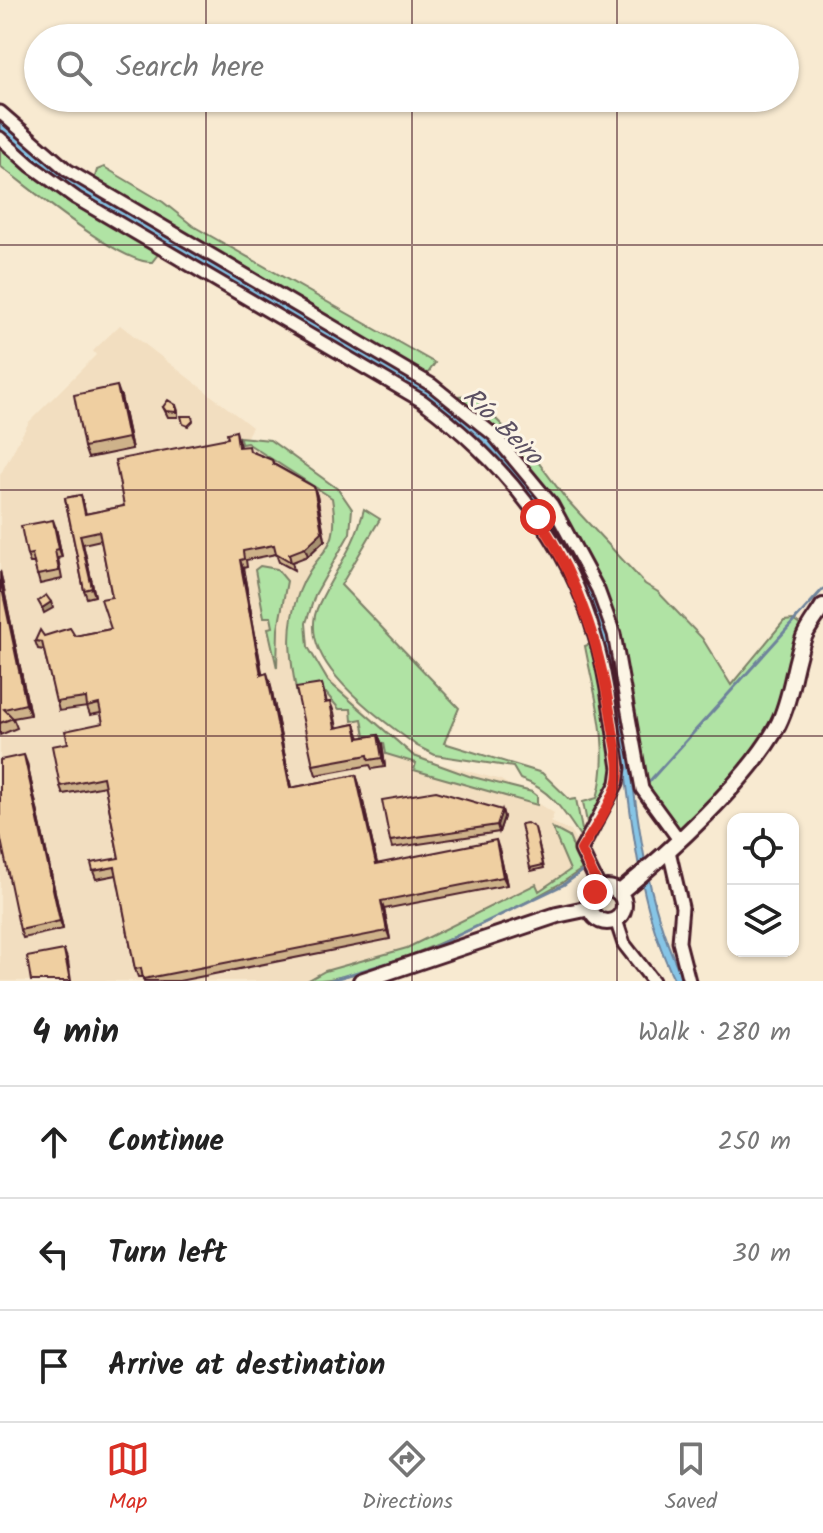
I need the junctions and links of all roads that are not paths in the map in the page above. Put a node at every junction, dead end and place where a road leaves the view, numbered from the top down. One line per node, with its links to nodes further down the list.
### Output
1 (0, 112): 4 (street)
2 (0, 138): 5 (street)
3 (823, 606): 4 (street)
4 (674, 846): 6 (street); 11 (street)
5 (600, 889): 6 (street); 7 (street)
6 (619, 893): 8 (street)
7 (590, 908): 8 (street); 9 (street)
8 (616, 920): 10 (street)
9 (361, 981)
10 (653, 981)
11 (689, 981)

